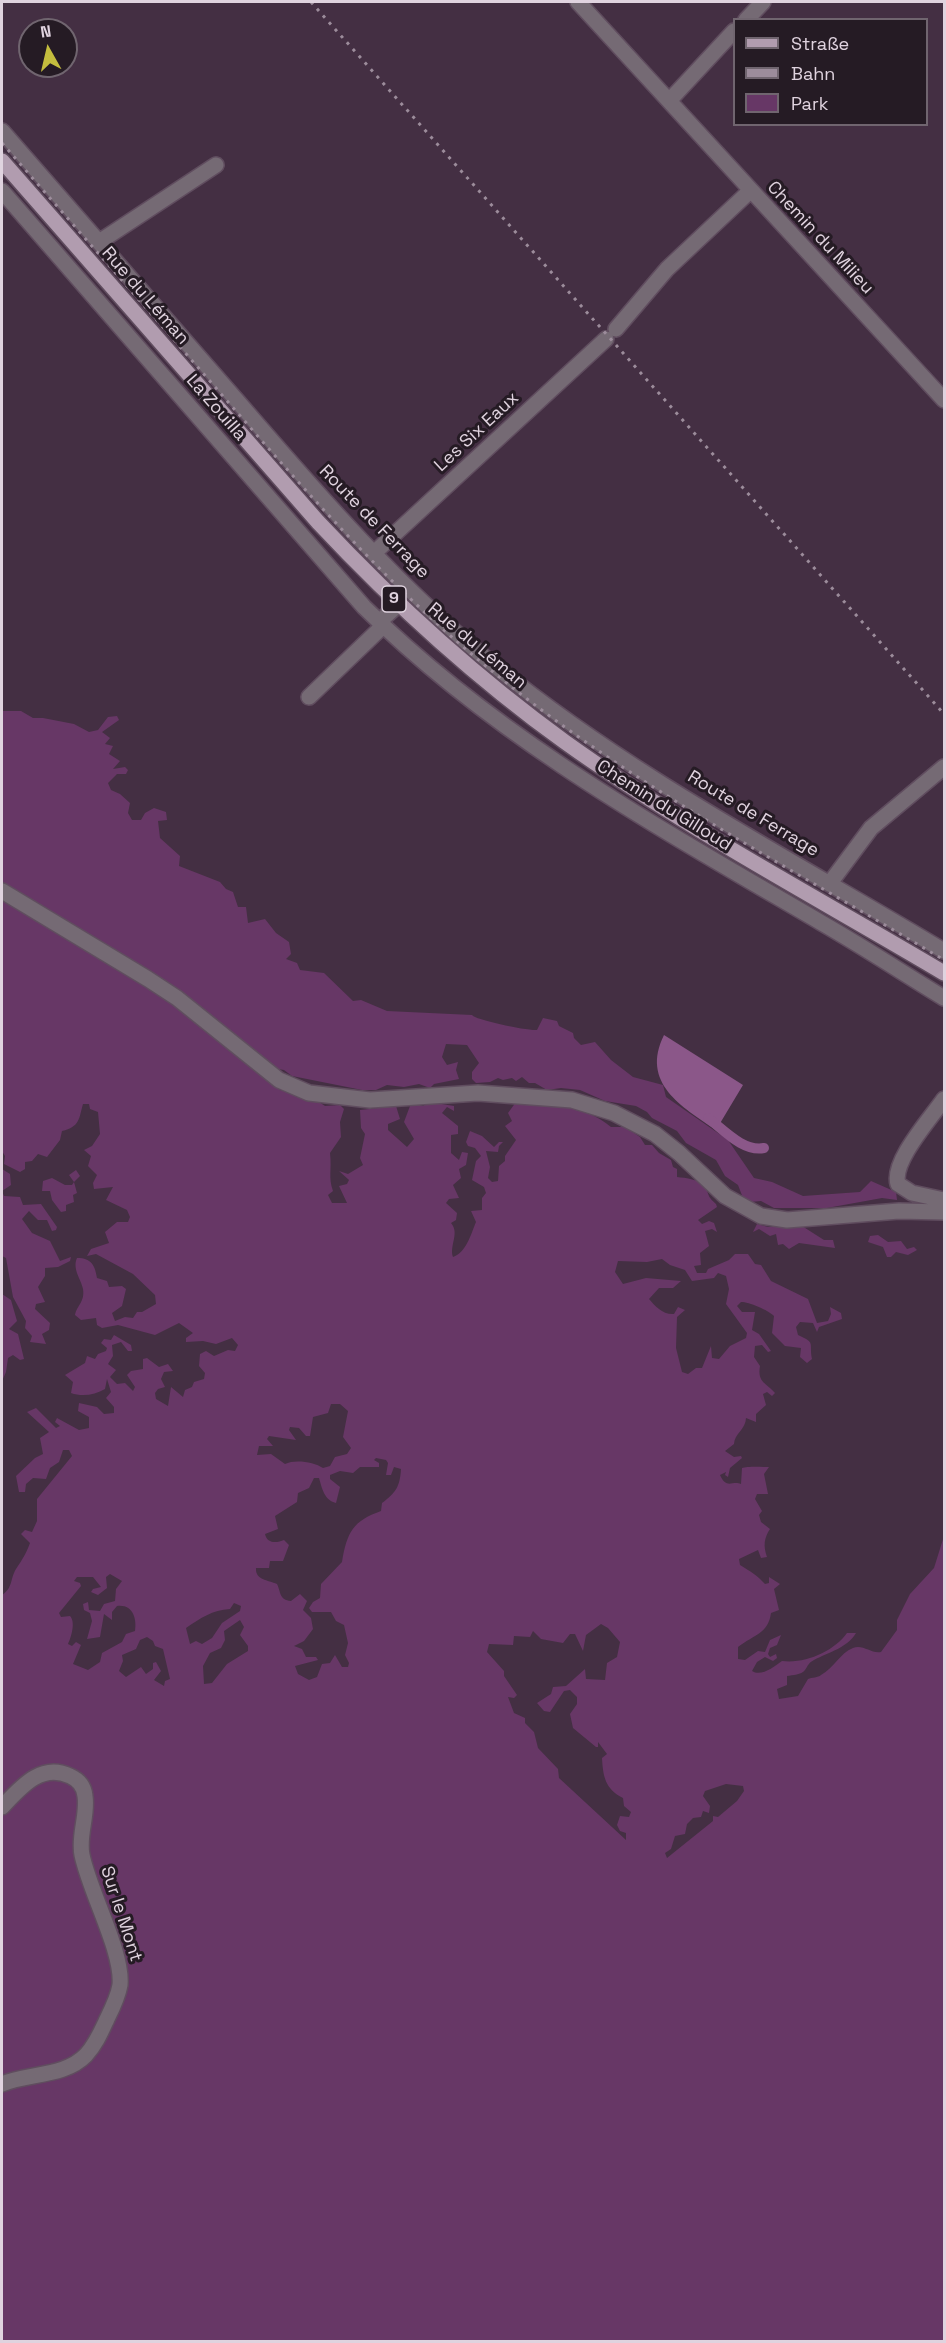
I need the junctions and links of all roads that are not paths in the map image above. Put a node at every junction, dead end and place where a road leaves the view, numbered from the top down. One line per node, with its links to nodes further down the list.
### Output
1 (578, 2): 5 (street, Chemin du Milieu)
2 (763, 2): 3 (street)
3 (748, 18)
4 (733, 33): 5 (street)
5 (669, 101): 10 (street, Chemin du Milieu)
6 (2, 131): 11 (street, Route de Ferrage)
7 (2, 161): 14 (main road, Rue du Léman / 9)
8 (216, 165): 11 (street)
9 (2, 191): 15 (street, La Zouilla)
10 (750, 191): 12 (street, Chemin du Milieu); 13 (street, Les Six Eaux)
11 (99, 242): 13 (street, Route de Ferrage)
12 (945, 400)
13 (374, 553): 18 (street, Route de Ferrage)
14 (399, 604): 15 (street); 21 (main road, Rue du Léman / 9)
15 (381, 624): 16 (street); 22 (street, Chemin du Gilloud)
16 (309, 697)
17 (945, 767): 18 (street)
18 (830, 883): 20 (street, Route de Ferrage)
19 (2, 891): 25 (street)
20 (945, 951)
21 (945, 973)
22 (945, 998)
23 (945, 1099): 24 (street)
24 (945, 1200)
25 (945, 1212)
26 (2, 1807): 27 (street, Sur le Mont)
27 (2, 2084)

